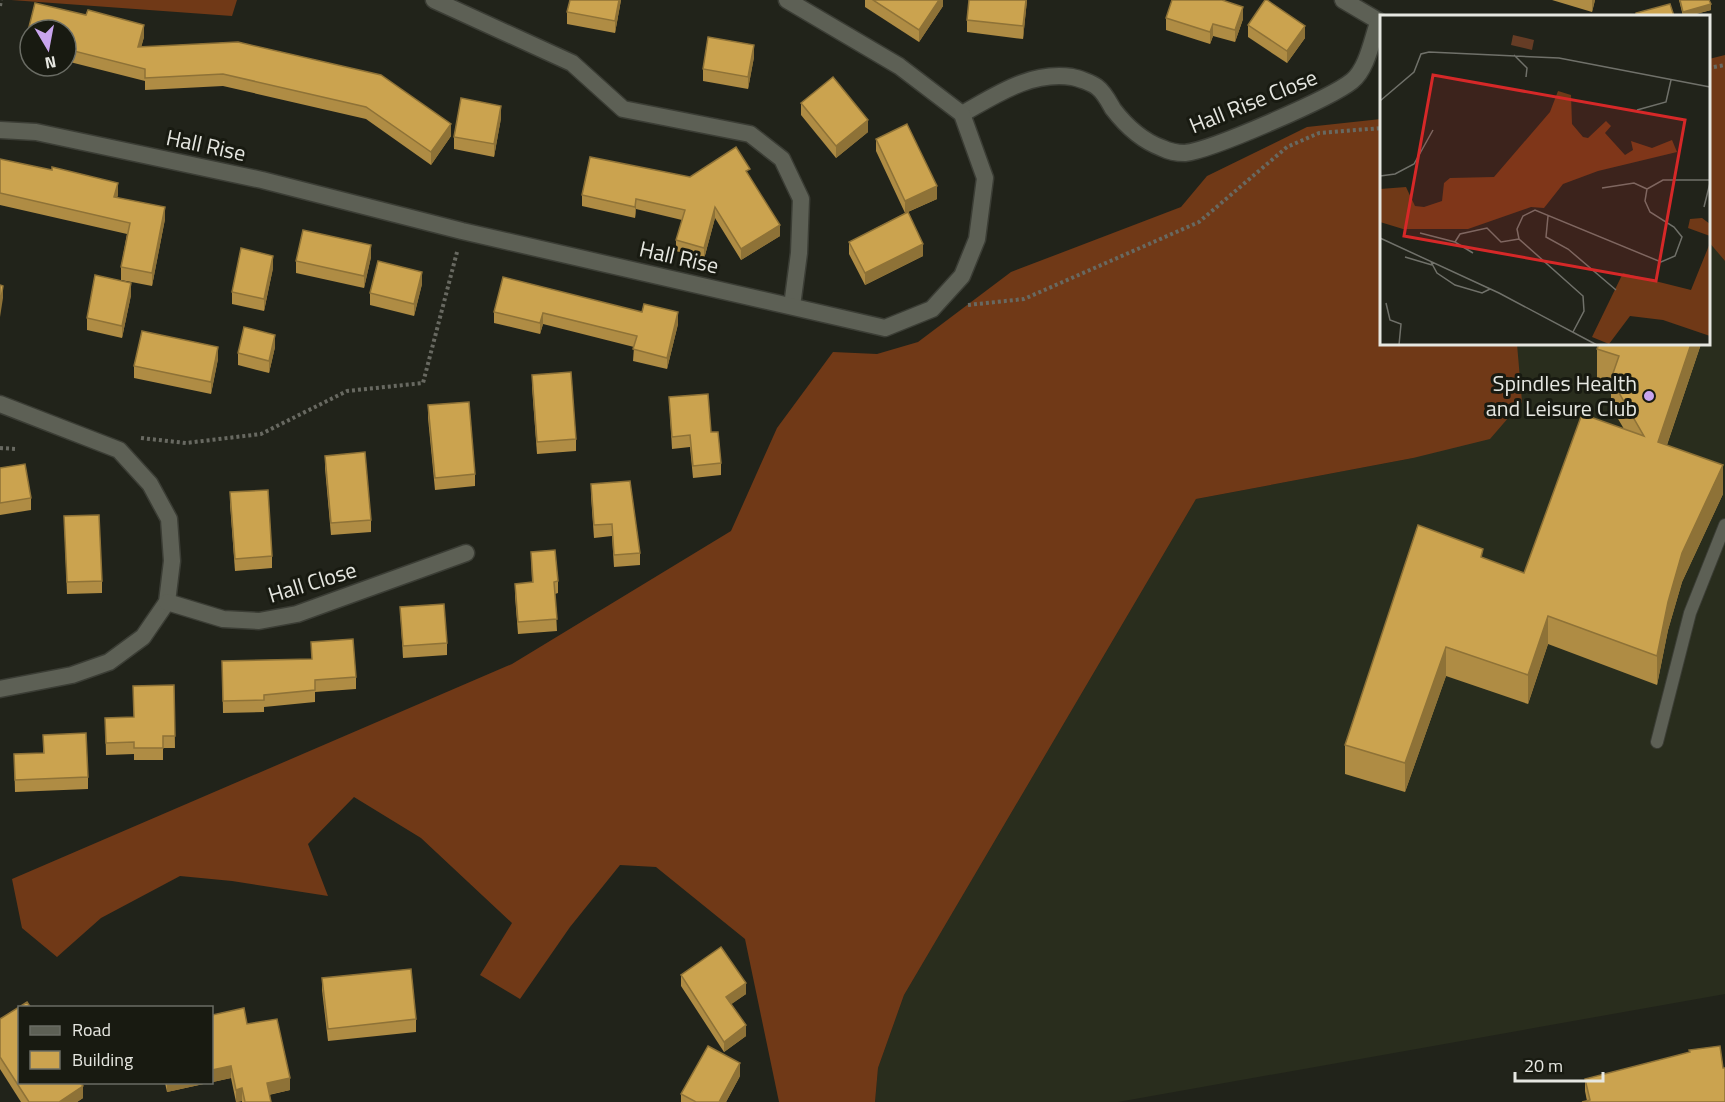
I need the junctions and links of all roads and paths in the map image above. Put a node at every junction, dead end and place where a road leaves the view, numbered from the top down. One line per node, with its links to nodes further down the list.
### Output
1 (1, 0): 5 (path)
2 (434, 0): 13 (street)
3 (787, 0): 9 (street)
4 (1343, 0): 6 (street, Hall Rise Close)
5 (0, 6)
6 (1380, 23): 9 (street, Hall Rise Close)
7 (1725, 65): 8 (path)
8 (1710, 68)
9 (962, 114): 14 (street, Hall Rise)
10 (1380, 128): 14 (path)
11 (0, 130): 12 (street, Hall Rise)
12 (462, 231): 13 (street, Hall Rise); 16 (path)
13 (792, 306): 14 (street, Hall Rise)
14 (932, 309)
15 (0, 404): 21 (street)
16 (139, 438)
17 (0, 448): 18 (path)
18 (17, 449)
19 (1725, 525): 23 (lane)
20 (466, 553): 21 (street, Hall Close)
21 (167, 602): 22 (street)
22 (0, 689)
23 (1657, 742)

